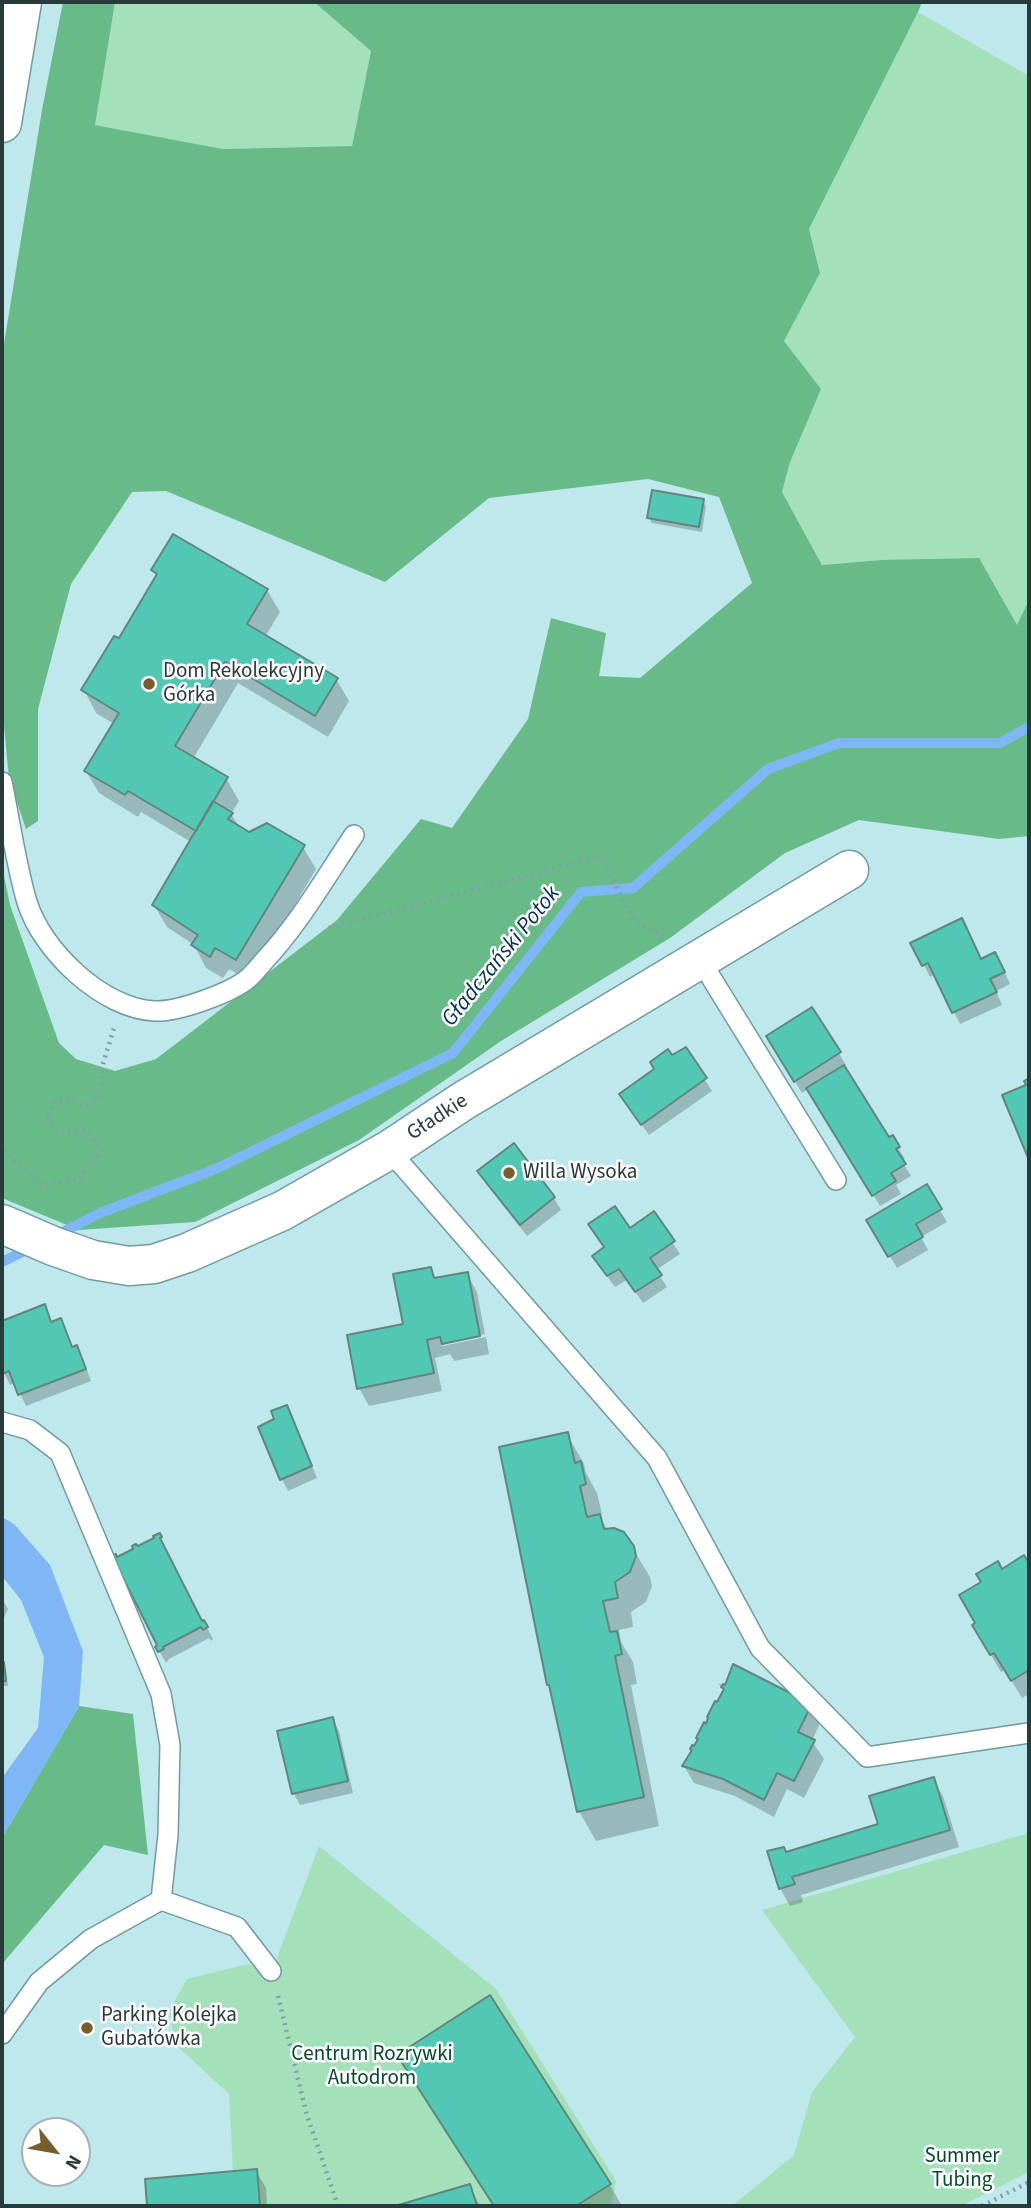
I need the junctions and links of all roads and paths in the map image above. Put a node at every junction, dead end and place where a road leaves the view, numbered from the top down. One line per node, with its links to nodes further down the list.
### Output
1 (22, 2): 2 (street)
2 (2, 123)
3 (2, 782): 9 (lane)
4 (354, 835): 7 (lane)
5 (849, 870): 8 (street, Gładkie)
6 (634, 921): 7 (path)
7 (284, 940): 9 (lane)
8 (698, 958): 11 (street, Gładkie); 12 (lane)
9 (121, 1004): 10 (path)
10 (2, 1143)
11 (389, 1150): 13 (street, Gładkie); 15 (lane)
12 (836, 1180)
13 (2, 1224)
14 (2, 1422): 16 (lane)
15 (1029, 1734)
16 (161, 1900): 17 (lane); 18 (lane)
17 (271, 1971): 20 (path)
18 (2, 2034)
19 (1029, 2182): 21 (path)
20 (338, 2206)
21 (982, 2206)

